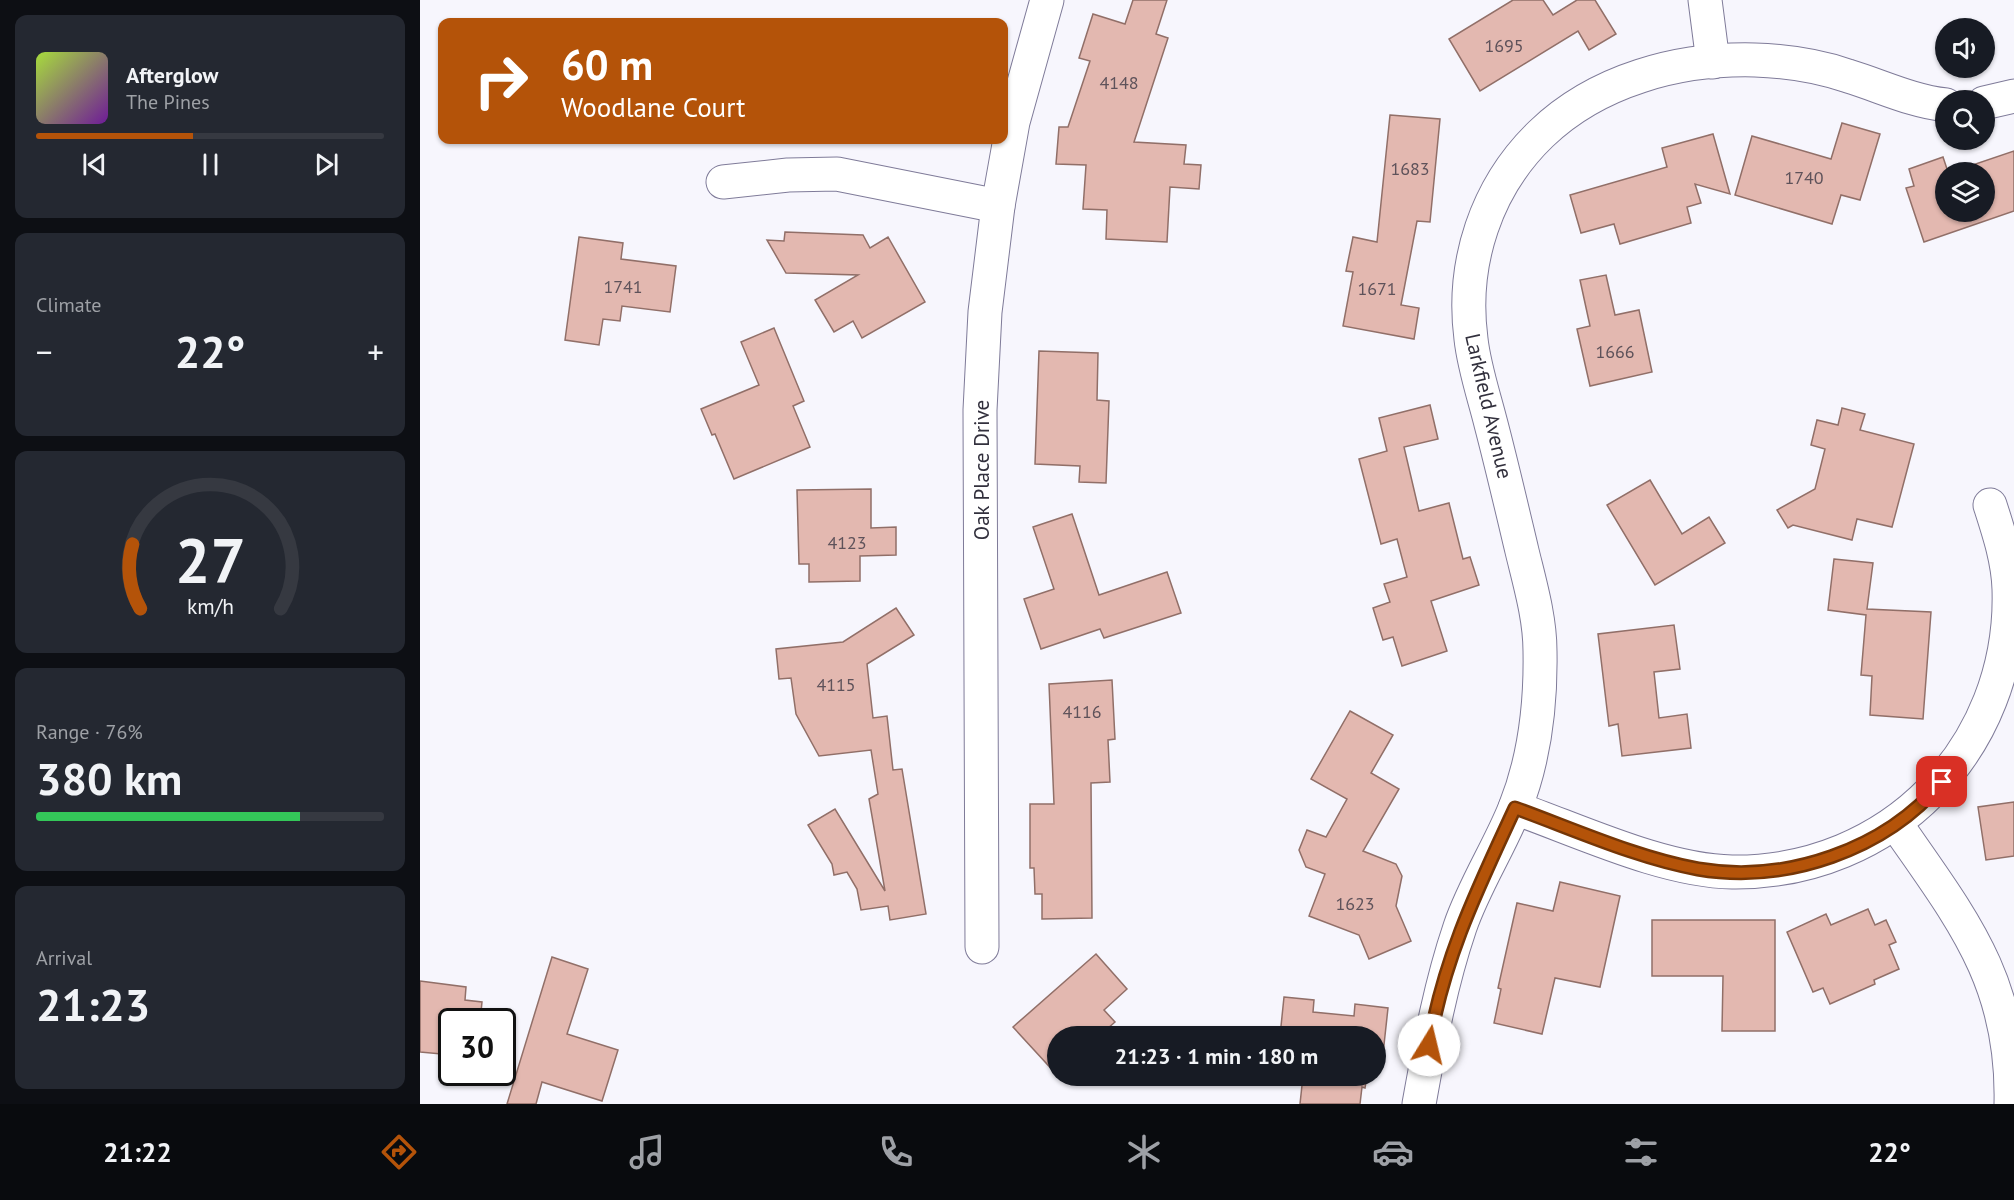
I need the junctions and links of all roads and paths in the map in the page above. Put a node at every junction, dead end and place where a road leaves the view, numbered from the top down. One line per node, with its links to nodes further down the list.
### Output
1 (1047, 0): 8 (street, Oak Place Drive)
2 (1705, 0): 3 (street)
3 (1713, 62): 6 (street, Larkfield Avenue); 10 (street, Larkfield Avenue)
4 (2014, 96): 5 (street)
5 (1995, 100)
6 (1935, 103)
7 (723, 182): 8 (street)
8 (998, 206): 12 (street, Oak Place Drive)
9 (1990, 505): 11 (street)
10 (1515, 808): 11 (street); 13 (street, Larkfield Avenue)
11 (1896, 824): 14 (street)
12 (982, 947)
13 (1419, 1104)
14 (2011, 1104)

